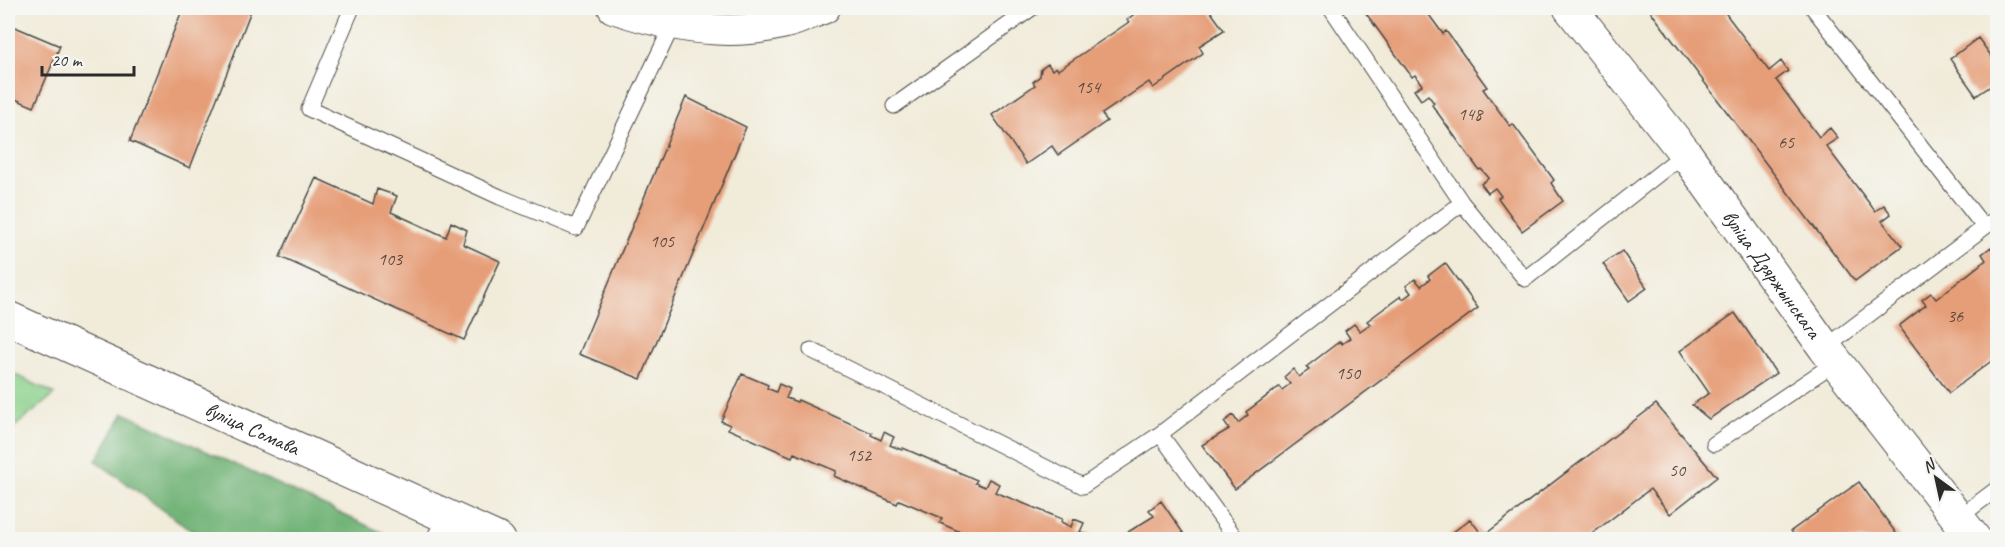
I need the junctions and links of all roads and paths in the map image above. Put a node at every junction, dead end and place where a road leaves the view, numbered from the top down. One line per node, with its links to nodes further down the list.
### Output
1 (352, 8): 8 (lane)
2 (613, 8): 8 (street)
3 (825, 8): 8 (street)
4 (1032, 8): 9 (lane)
5 (1331, 8): 11 (lane)
6 (1570, 8): 10 (street, вуліца Дзяржынскага)
7 (1813, 8): 13 (lane)
8 (672, 26)
9 (894, 106)
10 (1685, 153): 11 (lane); 16 (street, вуліца Дзяржынскага)
11 (1462, 203): 17 (lane)
12 (1998, 217): 13 (lane)
13 (1984, 227): 16 (lane)
14 (8, 318): 20 (street, вуліца Сомава)
15 (811, 350): 17 (lane)
16 (1830, 355): 18 (lane); 21 (street, вуліца Дзяржынскага)
17 (1160, 434): 23 (lane)
18 (1714, 444)
19 (1998, 488): 21 (lane)
20 (440, 527): 22 (street, вуліца Сомава)
21 (1966, 529)
22 (499, 540)
23 (1237, 540)

